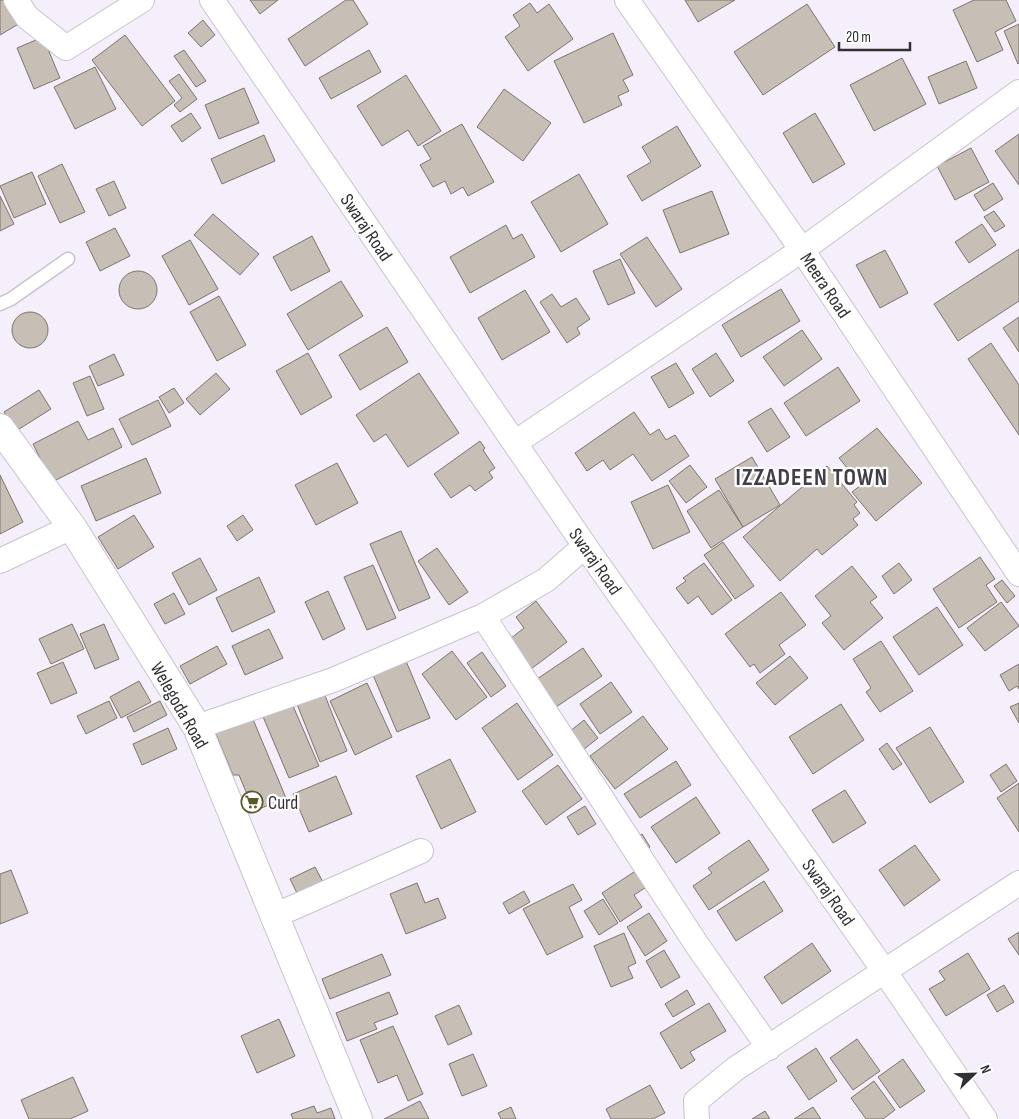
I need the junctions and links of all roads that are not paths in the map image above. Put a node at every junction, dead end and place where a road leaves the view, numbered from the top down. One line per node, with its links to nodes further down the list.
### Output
1 (16, 0): 2 (street)
2 (142, 0)
3 (212, 0): 10 (street, Swaraj Road)
4 (627, 0): 6 (street, Meera Road)
5 (1019, 92): 6 (street)
6 (802, 250): 10 (street); 14 (street, Meera Road)
7 (68, 259): 8 (lane)
8 (0, 304)
9 (0, 428): 11 (street, Welegoda Road)
10 (516, 442): 12 (street, Swaraj Road)
11 (72, 527): 13 (street); 16 (street, Welegoda Road)
12 (585, 546): 15 (street); 20 (street, Swaraj Road)
13 (0, 561)
14 (1019, 574)
15 (483, 616): 16 (street); 21 (street)
16 (197, 727): 19 (street, Welegoda Road)
17 (421, 851): 19 (street)
18 (1019, 883): 20 (street)
19 (274, 916): 22 (street, Welegoda Road)
20 (885, 972): 21 (street); 24 (street, Swaraj Road)
21 (769, 1048): 23 (street)
22 (358, 1119)
23 (696, 1119)
24 (985, 1119)

